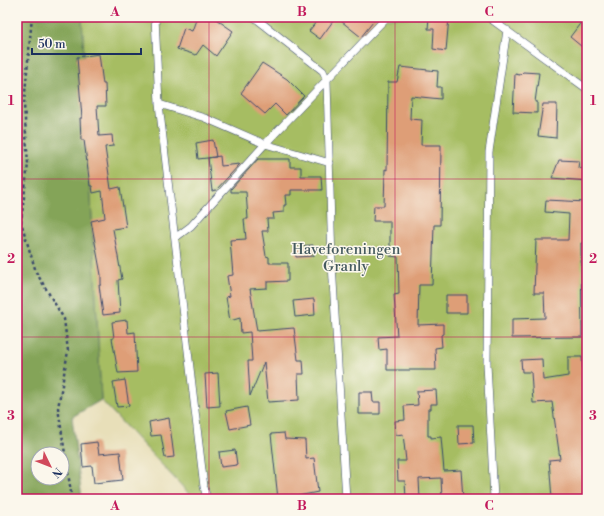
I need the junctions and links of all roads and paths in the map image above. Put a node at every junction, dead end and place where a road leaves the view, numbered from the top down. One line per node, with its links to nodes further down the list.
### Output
1 (32, 17): 13 (path)
2 (155, 17): 9 (lane)
3 (254, 17): 7 (lane)
4 (387, 17): 7 (lane)
5 (488, 17): 6 (lane)
6 (507, 30): 8 (lane); 16 (lane)
7 (327, 80): 10 (lane); 11 (lane)
8 (587, 89)
9 (159, 104): 10 (lane); 12 (lane)
10 (265, 144): 11 (lane); 12 (lane)
11 (330, 163): 15 (lane)
12 (175, 238): 14 (lane)
13 (72, 499)
14 (207, 499)
15 (346, 499)
16 (494, 499)

